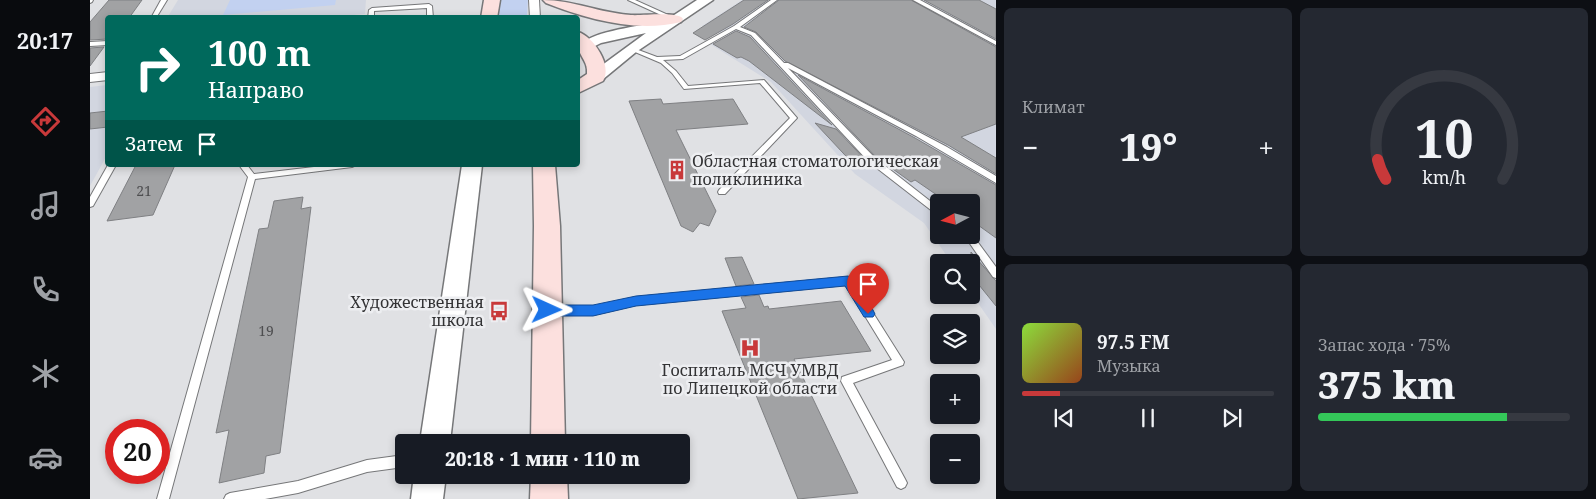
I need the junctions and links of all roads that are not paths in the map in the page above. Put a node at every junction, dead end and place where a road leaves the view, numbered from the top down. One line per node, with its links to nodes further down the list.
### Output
1 (164, 0): 9 (lane)
2 (492, 0): 12 (main road)
3 (534, 0): 13 (street)
4 (551, 0): 14 (main road); 15 (main road)
5 (630, 0): 15 (lane)
6 (706, 0): 15 (street)
7 (774, 0): 16 (lane)
8 (916, 0): 19 (lane)
9 (155, 15)
10 (371, 15): 11 (lane)
11 (430, 15)
12 (490, 15)
13 (535, 15)
14 (561, 15)
15 (675, 20): 18 (street); 21 (street)
16 (736, 27): 22 (lane); 23 (lane)
17 (105, 43): 20 (lane)
18 (580, 43): 26 (main road)
19 (996, 43)
20 (90, 44)
21 (632, 48): 22 (lane); 26 (street)
22 (659, 58): 36 (lane)
23 (778, 60): 35 (lane); 38 (lane)
24 (105, 76): 25 (street)
25 (90, 78)
26 (587, 82): 27 (main road)
27 (580, 97)
28 (111, 167): 37 (lane)
29 (244, 167): 34 (lane)
30 (335, 167): 34 (lane)
31 (472, 167): 43 (street)
32 (544, 167): 39 (main road)
33 (555, 167): 39 (main road)
34 (252, 177): 49 (lane)
35 (996, 180)
36 (722, 192)
37 (90, 204)
38 (930, 205)
39 (547, 226): 42 (main road)
40 (974, 244): 41 (lane)
41 (996, 274)
42 (547, 310): 44 (main road); 46 (lane)
43 (436, 434)
44 (548, 434)
45 (395, 462): 50 (lane)
46 (901, 483)
47 (429, 484): 51 (street)
48 (549, 484): 52 (main road)
49 (163, 499)
50 (230, 499)
51 (427, 499)
52 (549, 499)

